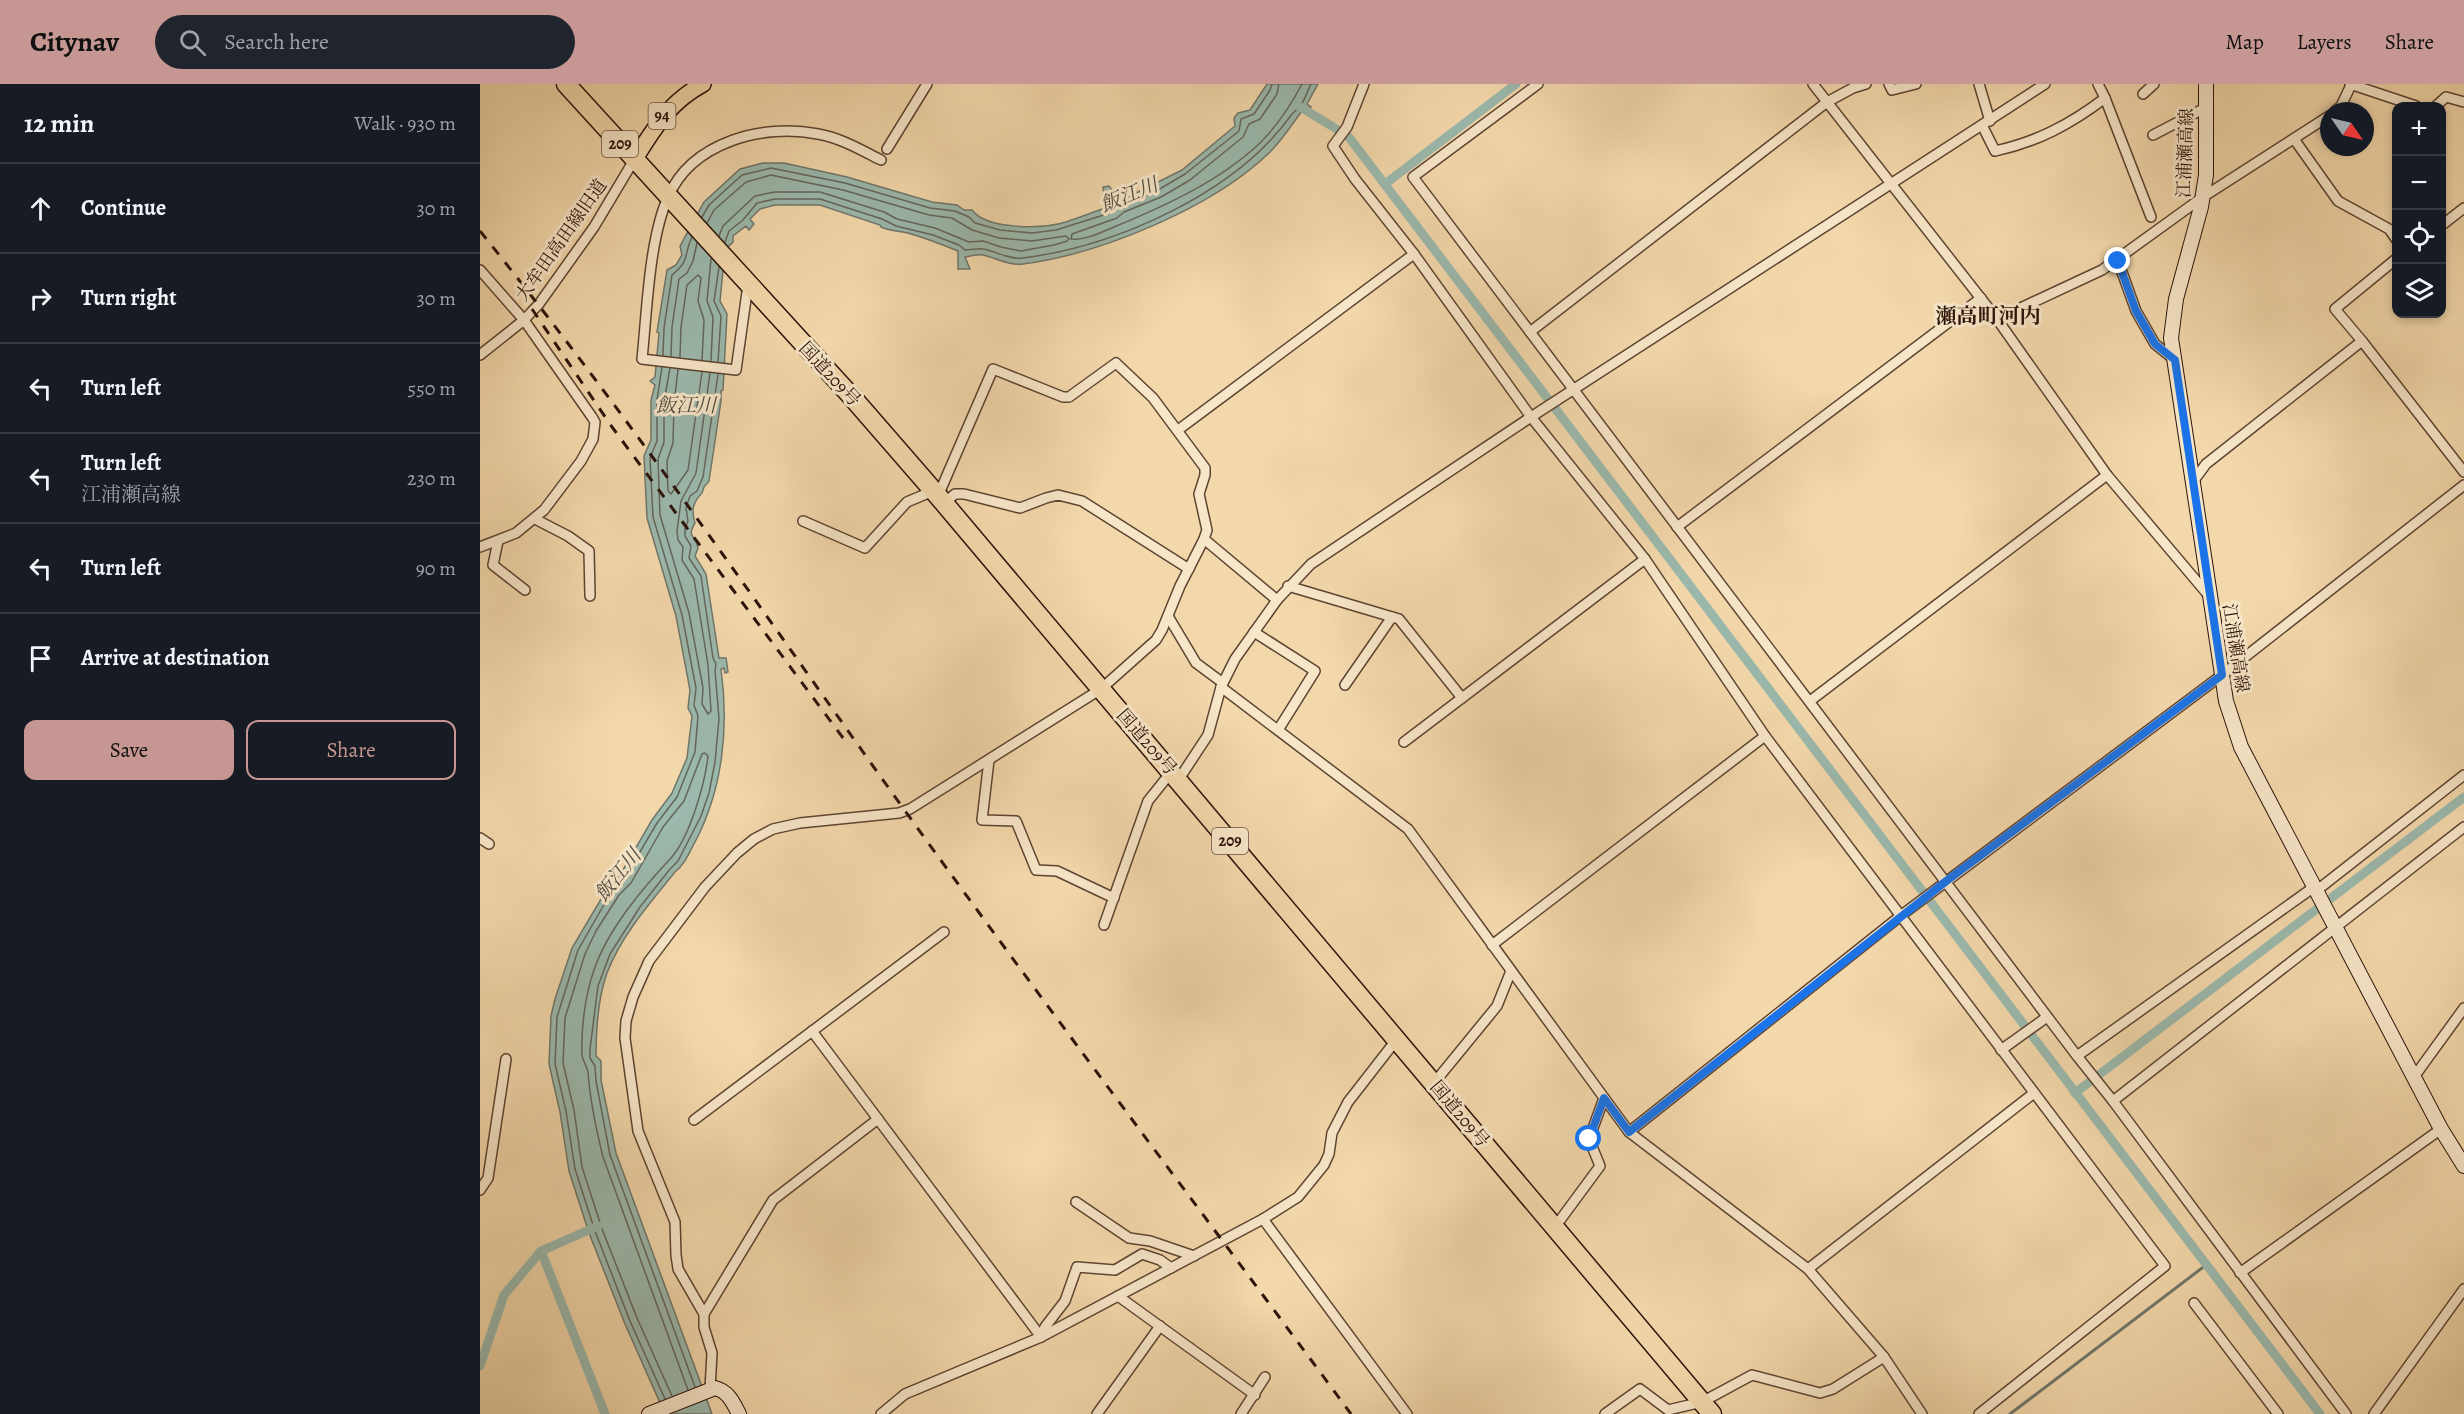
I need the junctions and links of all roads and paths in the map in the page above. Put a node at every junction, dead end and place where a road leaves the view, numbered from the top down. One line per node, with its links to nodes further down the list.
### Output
1 (566, 84): 29 (highway, 国道209号 / 209)
2 (703, 84): 29 (main road, 94)
3 (927, 84): 28 (street)
4 (1364, 84): 38 (street)
5 (1538, 84): 46 (street)
6 (1813, 84): 18 (street)
7 (1866, 84): 18 (street)
8 (1889, 84): 9 (street)
9 (1916, 84)
10 (1979, 84): 25 (street)
11 (2045, 84): 25 (street)
12 (2098, 84): 17 (street)
13 (2154, 84): 16 (street)
14 (2206, 84): 23 (main road, 江浦瀬高線)
15 (2351, 85): 19 (street); 20 (street)
16 (2143, 94)
17 (2105, 98): 25 (street); 35 (street)
18 (1827, 102): 31 (street); 46 (street)
19 (2343, 102)
20 (2404, 102)
21 (2440, 102): 22 (street)
22 (2464, 102)
23 (2205, 108): 26 (street); 32 (main road, 江浦瀬高線)
24 (2320, 122): 27 (street)
25 (1986, 123): 31 (street)
26 (2153, 135)
27 (2294, 139): 32 (street); 37 (street)
28 (887, 149)
29 (634, 160): 33 (highway, 国道209号 / 209); 44 (street, 大牟田高田線旧道)
30 (881, 160): 33 (street)
31 (1892, 183): 43 (street); 50 (street)
32 (2203, 197): 39 (street); 49 (main road, 江浦瀬高線)
33 (671, 200): 42 (highway, 国道209号 / 209); 42 (street)
34 (2464, 208): 36 (street)
35 (2151, 217)
36 (2446, 222)
37 (2392, 233)
38 (1414, 254): 51 (street); 52 (street)
39 (2115, 261): 45 (street); 49 (street)
40 (2392, 263): 47 (street)
41 (480, 270): 44 (street)
42 (743, 280): 57 (highway, 国道209号 / 209)
43 (1981, 298): 45 (street); 60 (street)
44 (524, 320): 48 (street, 大牟田高田線旧道); 58 (street)
45 (1997, 320): 54 (street)
46 (1530, 332): 50 (street)
47 (2362, 340): 53 (street); 55 (street)
48 (480, 355)
49 (2175, 360): 55 (main road, 江浦瀬高線)
50 (1571, 392): 51 (street); 60 (street)
51 (1531, 417): 64 (street); 66 (street)
52 (1178, 430): 57 (street); 61 (street)
53 (2464, 472)
54 (2107, 475): 69 (street); 79 (street)
55 (2192, 483): 69 (main road, 江浦瀬高線)
56 (2464, 485): 74 (street)
57 (938, 497): 59 (street); 65 (street); 77 (highway, 国道209号 / 209)
58 (535, 519): 62 (street); 68 (street)
59 (803, 520)
60 (1677, 527): 79 (street)
61 (1204, 538): 65 (street); 70 (street)
62 (498, 541): 63 (street); 67 (street)
63 (480, 546)
64 (1645, 559): 78 (street); 81 (street)
65 (1189, 569): 71 (street)
66 (1288, 586): 70 (street); 72 (street)
67 (525, 590)
68 (590, 596)
69 (2210, 597): 74 (main road, 江浦瀬高線)
70 (1277, 600): 73 (street)
71 (1168, 616): 75 (street); 77 (street)
72 (1392, 617): 76 (street); 78 (street)
73 (1254, 632): 75 (street); 80 (street)
74 (2222, 675): 89 (street); 90 (main road, 江浦瀬高線)
75 (1222, 685): 80 (street); 84 (street)
76 (1344, 685)
77 (1101, 689): 83 (street); 84 (highway, 国道209号 / 209)
78 (1462, 698): 82 (street)
79 (1810, 701): 89 (street)
80 (1278, 730): 96 (street)
81 (1765, 736): 92 (street); 96 (street)
82 (1404, 742)
83 (989, 760): 91 (street); 126 (street)
84 (1175, 775): 91 (street); 101 (highway, 国道209号 / 209)
85 (2464, 775): 90 (street)
86 (2464, 827): 93 (street)
87 (480, 838): 88 (street)
88 (489, 844)
89 (1944, 882): 92 (street); 99 (street)
90 (2315, 889): 93 (main road, 江浦瀬高線); 103 (street)
91 (1114, 898): 94 (street)
92 (1902, 915): 102 (street); 113 (street)
93 (2334, 923): 105 (main road, 江浦瀬高線); 109 (street)
94 (1104, 925)
95 (944, 932): 100 (street)
96 (1492, 945): 97 (street)
97 (1511, 971): 106 (street); 108 (street)
98 (2464, 1008): 105 (street)
99 (2046, 1018): 102 (street); 103 (street)
100 (812, 1031): 110 (street); 111 (street)
101 (1396, 1039): 106 (highway, 国道209号 / 209); 117 (street)
102 (2004, 1048): 107 (street)
103 (2077, 1056): 109 (street)
104 (506, 1059): 115 (street)
105 (2414, 1077): 112 (main road, 江浦瀬高線)
106 (1434, 1083): 118 (highway, 国道209号 / 209)
107 (2034, 1093): 121 (street); 142 (street)
108 (1604, 1098): 113 (street); 118 (street)
109 (2113, 1101): 122 (street)
110 (878, 1119): 126 (street); 128 (street)
111 (694, 1120)
112 (2441, 1129): 114 (main road, 江浦瀬高線); 122 (street)
113 (1629, 1132): 121 (street)
114 (2464, 1166)
115 (480, 1190)
116 (1077, 1202): 119 (street)
117 (1263, 1219): 119 (street); 139 (street)
118 (1555, 1227): 133 (highway, 国道209号 / 209)
119 (1194, 1256): 120 (street)
120 (1171, 1268): 124 (street); 128 (street)
121 (1808, 1269): 129 (street)
122 (2240, 1273): 144 (street)
123 (2464, 1289): 145 (street)
124 (1118, 1296): 127 (street); 128 (street)
125 (2194, 1303): 143 (street)
126 (704, 1314): 131 (street)
127 (1160, 1326): 132 (street); 137 (street)
128 (1041, 1337): 136 (street)
129 (1884, 1357): 133 (street); 141 (street)
130 (1265, 1377): 132 (street)
131 (710, 1389): 134 (main road); 135 (main road)
132 (1255, 1395): 138 (street)
133 (1707, 1408): 140 (street)
134 (649, 1414)
135 (739, 1414)
136 (881, 1414)
137 (1097, 1414)
138 (1241, 1414)
139 (1407, 1414)
140 (1605, 1414)
141 (1922, 1414)
142 (1979, 1414)
143 (2278, 1414)
144 (2346, 1414)
145 (2374, 1414)

